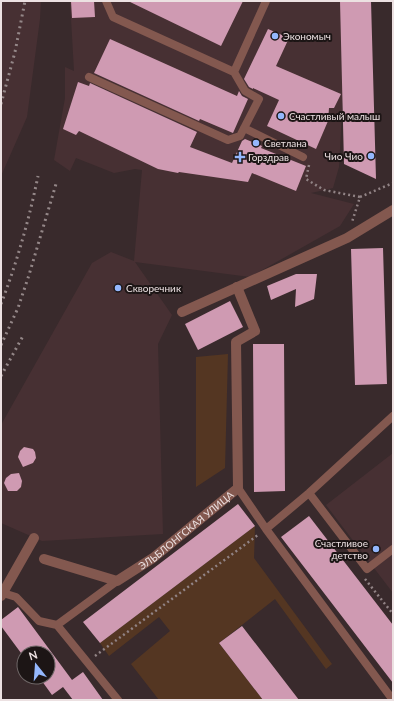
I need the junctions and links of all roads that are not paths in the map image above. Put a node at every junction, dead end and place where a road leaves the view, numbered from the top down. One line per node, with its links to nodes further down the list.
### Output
1 (106, 1): 3 (lane)
2 (266, 1): 3 (lane)
3 (234, 72): 5 (lane)
4 (89, 77): 5 (lane)
5 (244, 128): 6 (lane)
6 (303, 156)
7 (393, 210): 8 (street)
8 (237, 287): 9 (street); 11 (street, ЭЛЬБЛОНГСКАЯ УЛИЦА)
9 (182, 312)
10 (393, 416): 12 (lane)
11 (238, 488): 13 (lane); 17 (street, ЭЛЬБЛОНГСКАЯ УЛИЦА)
12 (308, 493): 13 (lane); 15 (lane)
13 (266, 528): 21 (lane)
14 (34, 538): 18 (street)
15 (393, 549)
16 (44, 558): 17 (street)
17 (117, 581): 19 (lane)
18 (2, 594): 19 (lane)
19 (57, 625): 20 (lane)
20 (118, 700)
21 (393, 700)

